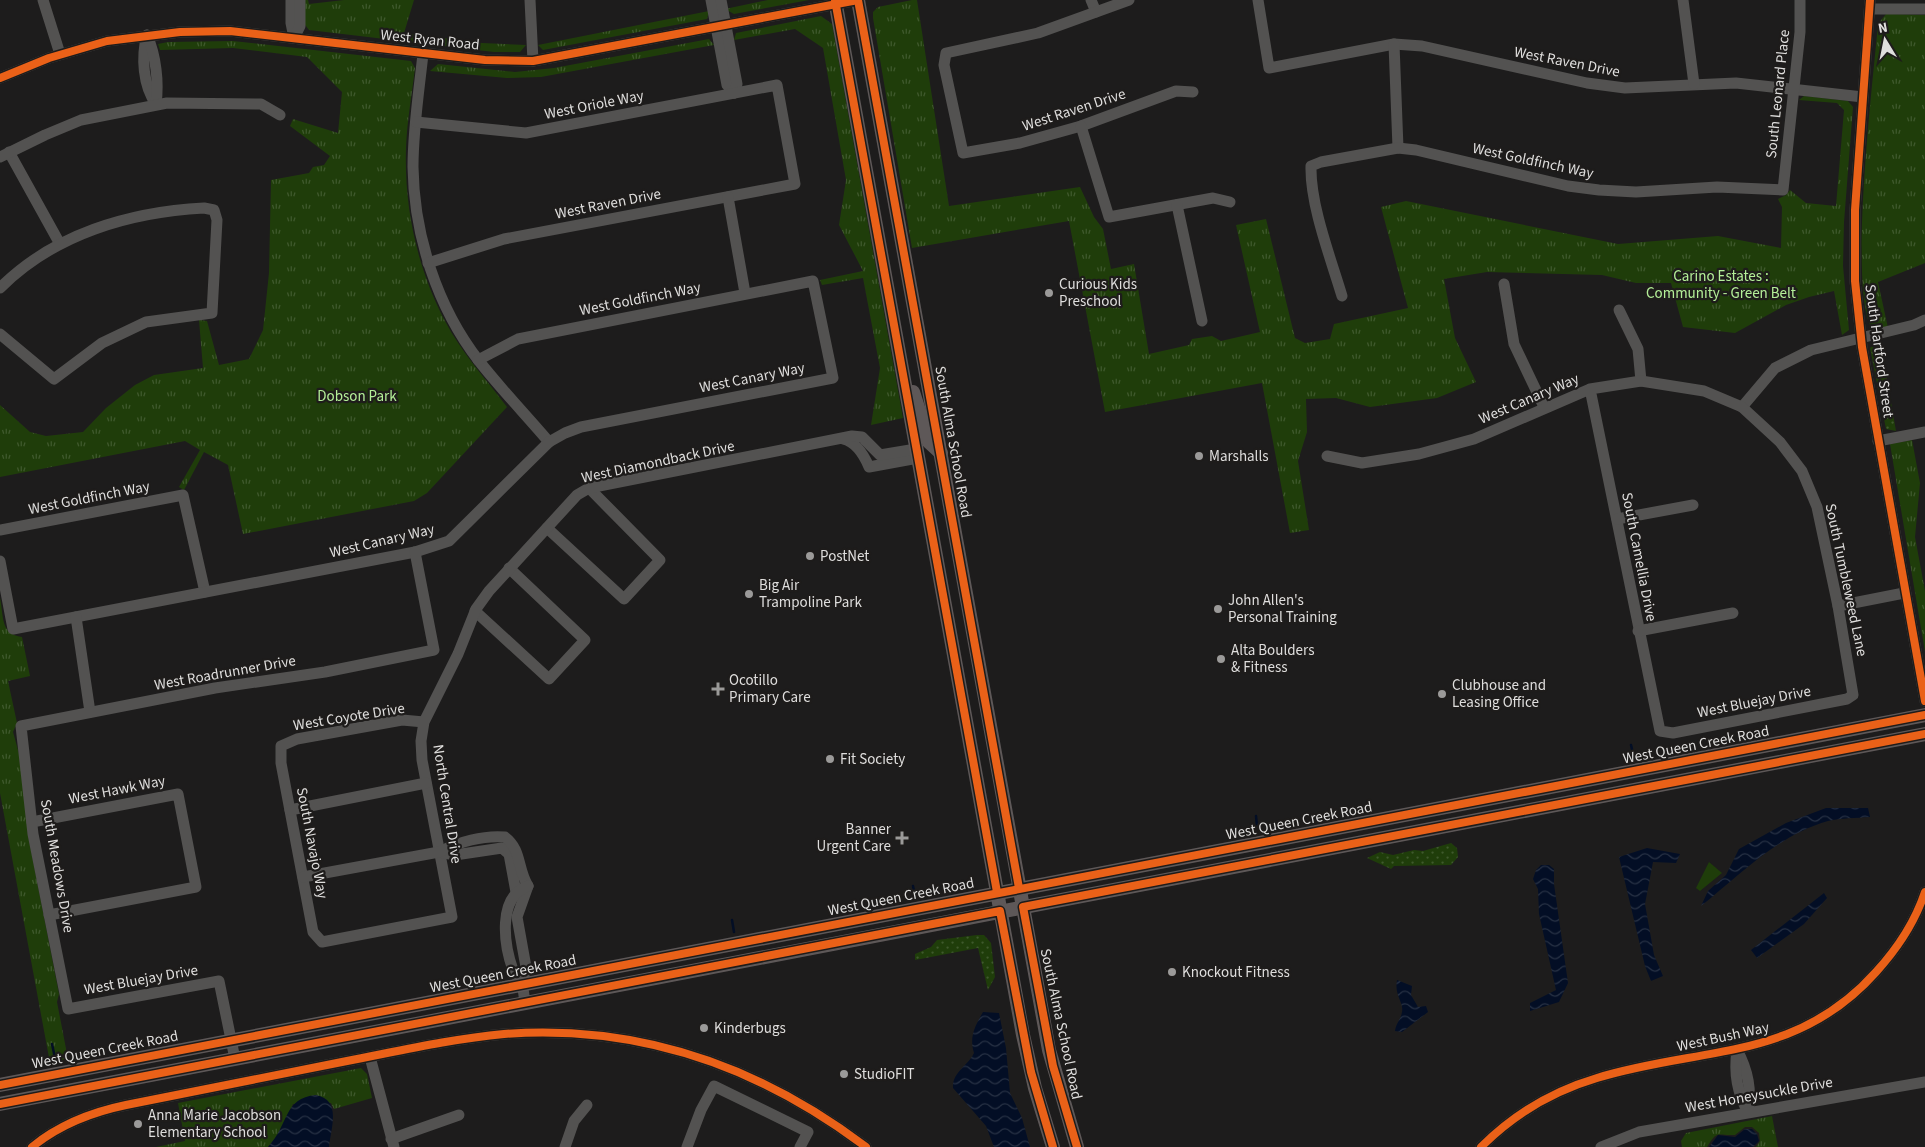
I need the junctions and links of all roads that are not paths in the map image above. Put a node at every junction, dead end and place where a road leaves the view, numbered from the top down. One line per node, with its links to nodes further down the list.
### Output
1 (43, 0): 21 (street)
2 (291, 0): 19 (street)
3 (300, 0): 19 (street)
4 (530, 0): 23 (street)
5 (711, 0): 17 (street)
6 (721, 0): 17 (street)
7 (858, 0): 13 (street, West Ryan Road); 63 (main road, South Alma School Road)
8 (1091, 0): 16 (street)
9 (1129, 0): 16 (street)
10 (1258, 0): 20 (street, West Raven Drive)
11 (1682, 0): 25 (street)
12 (1800, 0): 26 (street, South Leonard Place)
13 (835, 2): 17 (street, West Ryan Road); 53 (main road)
14 (1870, 4): 15 (street); 29 (street, South Hartford Street)
15 (1925, 10)
16 (1096, 12): 33 (street, West Raven Drive)
17 (721, 26): 23 (street, West Ryan Road); 28 (street)
18 (147, 35): 19 (street, West Ryan Road); 21 (street, West Ryan Road); 30 (street)
19 (294, 38): 22 (street, West Ryan Road)
20 (1394, 44): 25 (street, West Raven Drive); 34 (street)
21 (60, 54): 24 (street, West Ryan Road)
22 (423, 54): 23 (street, West Ryan Road); 32 (street)
23 (533, 61)
24 (0, 78)
25 (1694, 84): 26 (street, West Raven Drive)
26 (1795, 89): 29 (street, West Raven Drive); 37 (street, South Leonard Place)
27 (1192, 92): 33 (street, West Raven Drive)
28 (734, 93): 32 (street, West Oriole Way); 36 (street, West Oriole Way)
29 (1863, 97): 51 (street, South Hartford Street)
30 (156, 104): 31 (street); 35 (street)
31 (280, 115)
32 (416, 122): 42 (street)
33 (1081, 126): 40 (street)
34 (1398, 148): 37 (street, West Goldfinch Way); 46 (street, West Goldfinch Way)
35 (4, 155): 41 (street)
36 (795, 184): 38 (street, West Raven Drive)
37 (1782, 190)
38 (728, 197): 42 (street, West Raven Drive); 45 (street)
39 (1230, 202): 40 (street)
40 (1177, 205): 49 (street)
41 (60, 244): 44 (street); 50 (street)
42 (428, 263): 52 (street)
43 (1504, 284): 58 (street)
44 (0, 288)
45 (745, 293): 52 (street, West Goldfinch Way); 54 (street, West Goldfinch Way)
46 (1342, 296)
47 (1618, 310): 55 (street)
48 (1925, 320): 51 (street)
49 (1202, 321)
50 (0, 334)
51 (1860, 338): 57 (street); 60 (street, South Hartford Street)
52 (478, 360): 61 (street)
53 (901, 368): 62 (main road); 63 (main road)
54 (833, 378): 61 (street, West Canary Way)
55 (1641, 381): 56 (street, West Canary Way); 57 (street, West Canary Way)
56 (1590, 389): 58 (street, West Canary Way); 67 (street, South Camellia Drive)
57 (1742, 407): 75 (street, South Tumbleweed Lane)
58 (1544, 408): 64 (street, West Canary Way)
59 (1925, 432): 60 (street)
60 (1878, 441): 74 (street, South Hartford Street)
61 (548, 442): 70 (street, West Canary Way)
62 (917, 453): 65 (street, West Diamondback Drive); 100 (main road)
63 (941, 453): 98 (main road, South Alma School Road)
64 (1327, 456)
65 (589, 488): 68 (street, West Diamondback Drive); 68 (street)
66 (1693, 506): 67 (street)
67 (1617, 519): 79 (street, South Camellia Drive)
68 (546, 528): 72 (street, West Diamondback Drive)
69 (0, 530): 73 (street, West Goldfinch Way)
70 (415, 552): 73 (street, West Canary Way); 83 (street, West Roadrunner Drive)
71 (0, 561): 78 (street, West Canary Way)
72 (509, 568): 76 (street, West Diamondback Drive); 76 (street)
73 (205, 592): 78 (street, West Canary Way)
74 (1904, 593): 75 (street); 82 (street, South Hartford Street)
75 (1838, 606): 81 (street, South Tumbleweed Lane)
76 (475, 611): 80 (street, West Diamondback Drive)
77 (1733, 613): 79 (street)
78 (76, 617): 83 (street)
79 (1638, 630): 87 (street, South Camellia Drive)
80 (450, 670): 85 (street, North Central Drive)
81 (1853, 695): 87 (street, West Bluejay Drive)
82 (1925, 701)
83 (90, 712): 86 (street, West Roadrunner Drive)
84 (1925, 715): 93 (main road, West Queen Creek Road)
85 (424, 722): 89 (street, West Coyote Drive); 90 (street, North Central Drive)
86 (21, 726): 92 (street, South Meadows Drive)
87 (1660, 731)
88 (1925, 734): 96 (main road)
89 (280, 746): 91 (street, South Navajo Way)
90 (426, 783): 91 (street); 94 (street, North Central Drive)
91 (290, 810): 95 (street, South Navajo Way)
92 (32, 822): 104 (street, South Meadows Drive); 104 (street, West Hawk Way)
93 (1215, 851): 96 (main road); 98 (main road, West Queen Creek Road)
94 (440, 852): 95 (street); 97 (street); 99 (street); 105 (street, North Central Drive)
95 (303, 877): 105 (street, South Navajo Way)
96 (1140, 885): 102 (main road)
97 (528, 886): 99 (street); 106 (street)
98 (1019, 888): 100 (main road, West Queen Creek Road); 102 (main road, South Alma School Road)
99 (516, 892): 106 (street)
100 (997, 892): 103 (main road); 106 (main road, West Queen Creek Road)
101 (1925, 892): 110 (street, West Bush Way)
102 (1023, 906): 103 (main road); 126 (main road, South Alma School Road)
103 (1000, 911): 107 (main road); 125 (main road)
104 (49, 915): 108 (street, South Meadows Drive)
105 (322, 942)
106 (522, 985): 107 (street); 109 (main road, West Queen Creek Road)
107 (525, 1003): 112 (main road)
108 (68, 1009): 109 (street, West Bluejay Drive)
109 (231, 1040): 112 (street); 114 (main road, West Queen Creek Road)
110 (1737, 1050): 117 (street); 127 (street, West Bush Way)
111 (370, 1057): 119 (street); 120 (street); 124 (street)
112 (235, 1058): 115 (main road)
113 (1925, 1082): 117 (street, West Honeysuckle Drive)
114 (0, 1085)
115 (0, 1104)
116 (587, 1106): 121 (street)
117 (1748, 1112): 128 (street, West Honeysuckle Drive)
118 (459, 1115): 119 (street)
119 (392, 1143)
120 (32, 1147)
121 (565, 1147)
122 (687, 1147): 123 (street)
123 (800, 1147)
124 (866, 1147)
125 (1053, 1147)
126 (1077, 1147)
127 (1481, 1147)
128 (1601, 1147)

